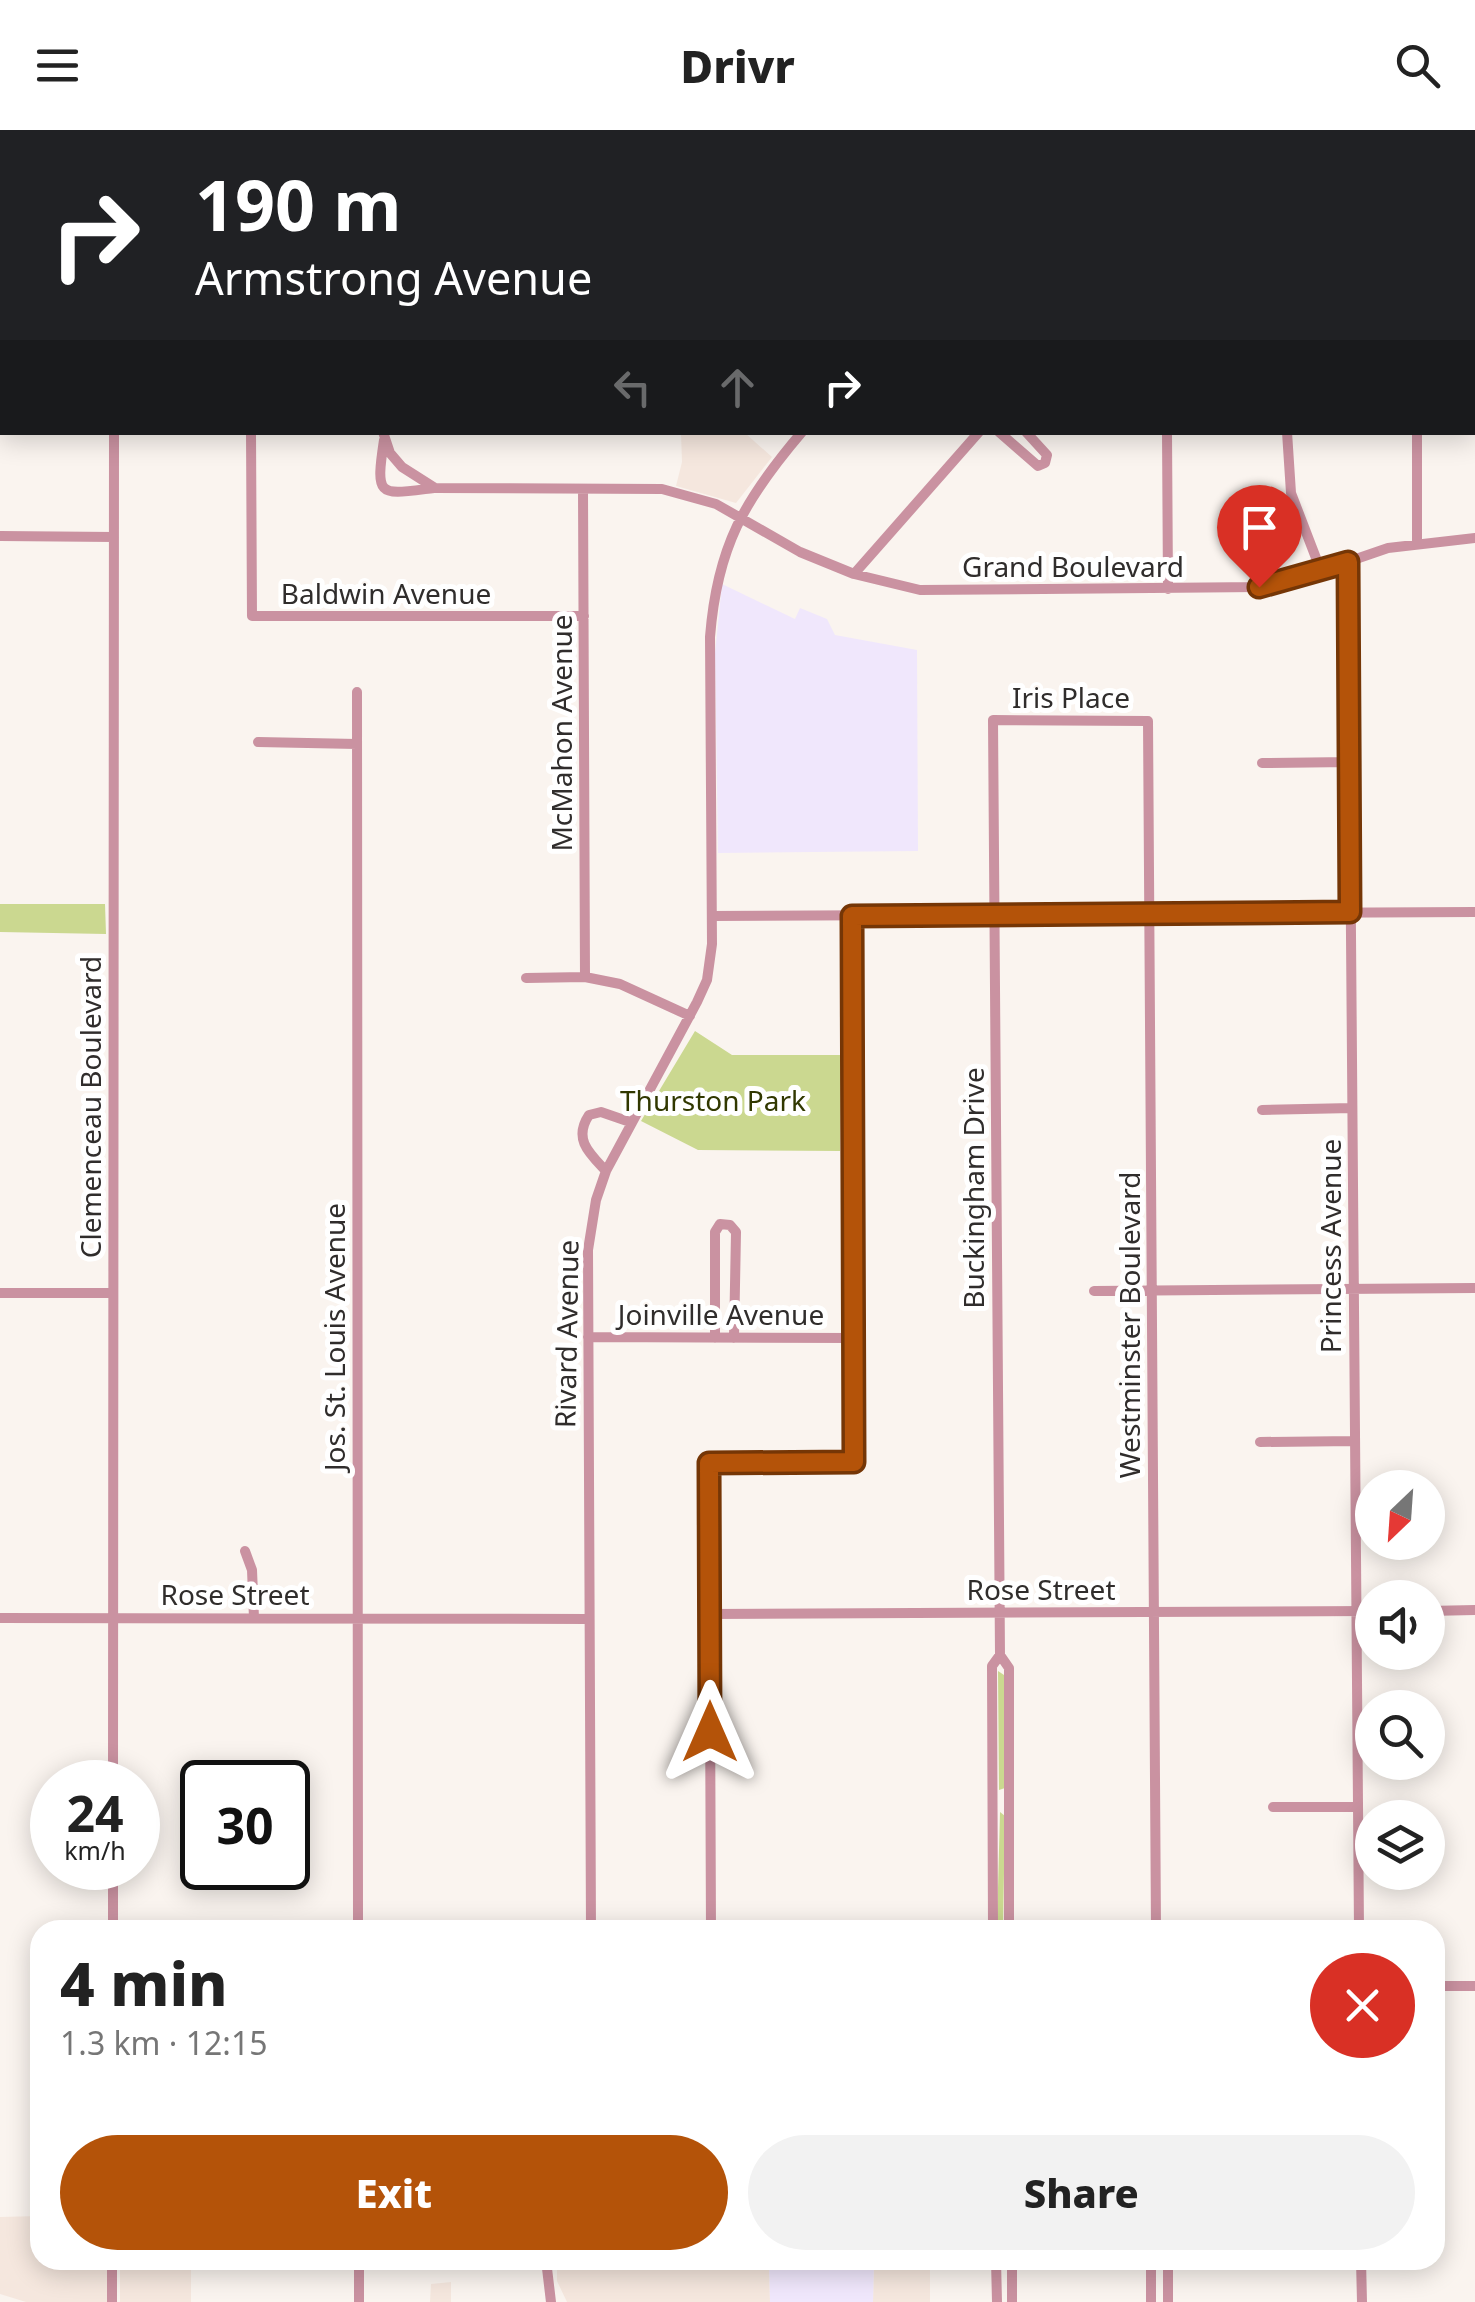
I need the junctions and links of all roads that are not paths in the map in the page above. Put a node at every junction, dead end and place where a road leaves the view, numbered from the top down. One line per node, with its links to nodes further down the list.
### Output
1 (114, 435): 15 (street, Clemenceau Boulevard)
2 (251, 435): 22 (street, Baldwin Avenue)
3 (799, 435): 13 (street, Rivard Avenue)
4 (976, 435): 20 (street)
5 (1002, 435): 6 (street)
6 (1029, 435)
7 (1166, 435): 21 (street)
8 (1287, 435): 19 (street)
9 (1417, 435): 17 (street)
10 (384, 436): 11 (street); 11 (street, Grand Boulevard)
11 (435, 488): 12 (street, Grand Boulevard)
12 (584, 488): 13 (street, Grand Boulevard); 22 (street, McMahon Avenue)
13 (741, 516): 20 (street, Grand Boulevard); 33 (street, Rivard Avenue)
14 (0, 536): 15 (street)
15 (114, 537): 47 (street, Clemenceau Boulevard)
16 (1475, 538): 17 (street, Grand Boulevard)
17 (1417, 542): 18 (street, Grand Boulevard)
18 (1348, 562): 19 (street, Grand Boulevard); 28 (street, Princess Avenue)
19 (1322, 571): 21 (street, Grand Boulevard)
20 (854, 574): 21 (street, Grand Boulevard)
21 (1168, 589)
22 (584, 616): 36 (street, McMahon Avenue)
23 (357, 692): 27 (street, Jos. St. Louis Avenue)
24 (994, 720): 25 (street, Iris Place); 35 (street, Buckingham Drive)
25 (1148, 720): 32 (street, Westminster Boulevard)
26 (258, 742): 27 (street)
27 (357, 744): 66 (street, Jos. St. Louis Avenue)
28 (1349, 762): 29 (street); 30 (street, Princess Avenue)
29 (1262, 763)
30 (1350, 912): 31 (street); 32 (street); 39 (street, Princess Avenue)
31 (1475, 912)
32 (1150, 914): 35 (street); 45 (street, Westminster Boulevard)
33 (712, 916): 34 (street); 38 (street, Rivard Avenue)
34 (852, 916): 35 (street); 52 (street)
35 (995, 916): 60 (street, Buckingham Drive)
36 (585, 977): 37 (street); 38 (street)
37 (526, 978)
38 (690, 1016): 41 (street, Rivard Avenue)
39 (1352, 1108): 40 (street); 44 (street, Princess Avenue)
40 (1262, 1110)
41 (630, 1122): 42 (street, Rivard Avenue); 42 (street)
42 (606, 1171): 49 (street, Rivard Avenue)
43 (1475, 1288): 44 (street)
44 (1354, 1289): 45 (street); 53 (street, Princess Avenue)
45 (1152, 1290): 46 (street); 61 (street, Westminster Boulevard)
46 (1094, 1291)
47 (113, 1293): 48 (street); 63 (street, Clemenceau Boulevard)
48 (0, 1294)
49 (588, 1338): 50 (street, Joinville Avenue); 67 (street, Rivard Avenue)
50 (715, 1338): 51 (street, Joinville Avenue); 51 (street)
51 (734, 1338): 52 (street, Joinville Avenue)
52 (853, 1338): 62 (street)
53 (1355, 1441): 54 (street); 56 (street, Princess Avenue)
54 (1260, 1442)
55 (245, 1552): 65 (street)
56 (1356, 1580)
57 (1475, 1610): 59 (street)
58 (1355, 1611): 61 (street, Rose Street)
59 (1445, 1611)
60 (1000, 1612): 61 (street, Rose Street); 62 (street, Rose Street); 68 (street, Buckingham Drive)
61 (1154, 1612): 82 (street, Westminster Boulevard)
62 (710, 1614): 79 (street)
63 (113, 1617): 64 (street, Rose Street); 65 (street, Rose Street); 70 (street, Clemenceau Boulevard)
64 (0, 1618)
65 (254, 1618): 66 (street, Rose Street)
66 (358, 1618): 67 (street, Rose Street); 77 (street, Jos. St. Louis Avenue)
67 (589, 1619): 78 (street, Rivard Avenue)
68 (1000, 1655): 80 (street, Buckingham Drive); 81 (street, Buckingham Drive)
69 (1357, 1670): 71 (street, Princess Avenue)
70 (113, 1760)
71 (1358, 1800)
72 (1273, 1807): 73 (street)
73 (1355, 1807)
74 (113, 1890): 76 (street)
75 (1359, 1890): 83 (street, Princess Avenue)
76 (113, 1920)
77 (358, 1920)
78 (591, 1920)
79 (711, 1920)
80 (993, 1920)
81 (1010, 1920)
82 (1156, 1920)
83 (1359, 1920)
84 (1445, 1986): 85 (street)
85 (1475, 1986)
86 (112, 2270): 94 (street)
87 (358, 2270): 95 (street)
88 (547, 2270): 96 (street)
89 (996, 2270): 97 (street)
90 (1012, 2270): 98 (street)
91 (1151, 2270): 99 (street)
92 (1168, 2270): 100 (street)
93 (1362, 2270): 101 (street)
94 (112, 2302)
95 (359, 2302)
96 (552, 2302)
97 (996, 2302)
98 (1012, 2302)
99 (1151, 2302)
100 (1168, 2302)
101 (1362, 2302)

